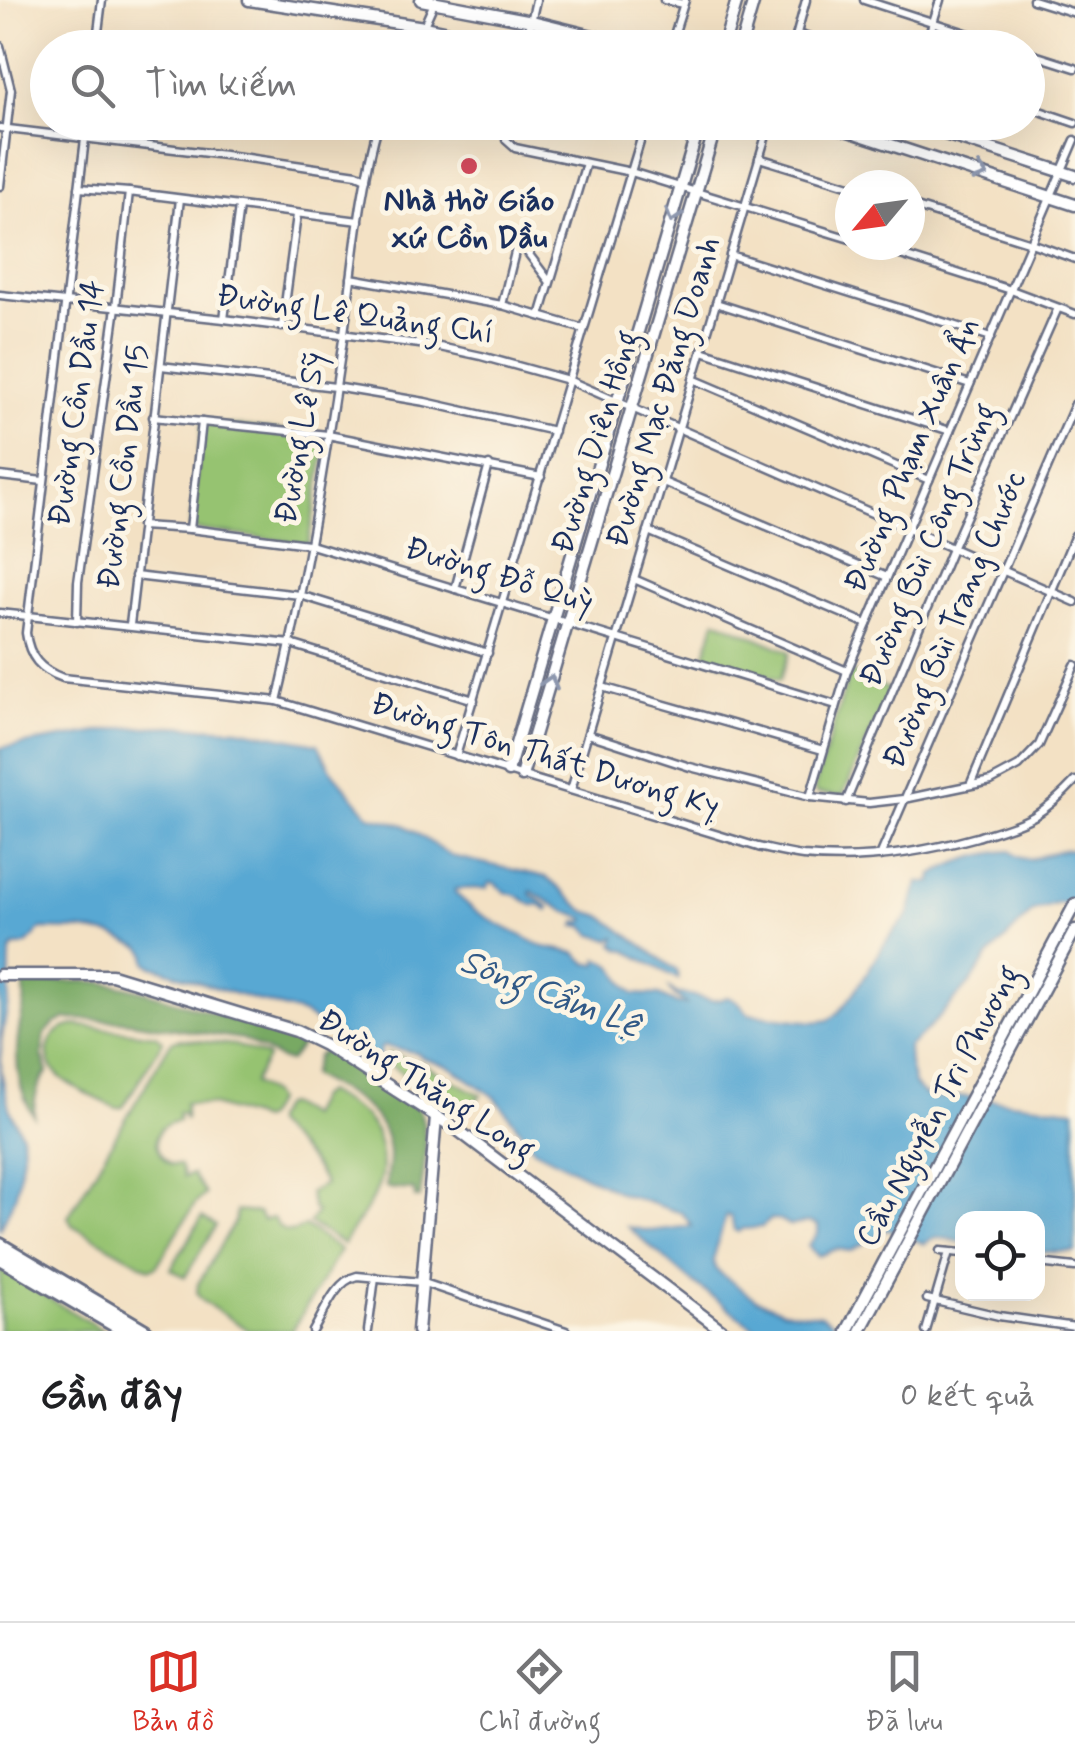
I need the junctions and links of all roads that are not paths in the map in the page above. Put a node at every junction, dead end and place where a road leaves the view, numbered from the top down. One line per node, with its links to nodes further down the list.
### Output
1 (102, 0): 18 (street)
2 (249, 0): 17 (street)
3 (421, 0): 12 (street)
4 (536, 0): 15 (street)
5 (664, 0): 13 (street)
6 (737, 0): 24 (street)
7 (754, 0): 25 (street)
8 (806, 0): 26 (street)
9 (864, 0): 16 (street)
10 (940, 0): 16 (street)
11 (1033, 0): 14 (street)
12 (434, 1): 15 (street); 17 (street)
13 (684, 2): 23 (street)
14 (1075, 13)
15 (532, 21): 21 (street); 22 (street)
16 (933, 22): 27 (street); 28 (street)
17 (424, 27): 19 (street); 20 (street)
18 (99, 30)
19 (423, 30)
20 (438, 30)
21 (529, 30)
22 (568, 30)
23 (675, 30)
24 (728, 30)
25 (745, 30)
26 (798, 30)
27 (931, 30)
28 (957, 30)
29 (0, 46): 34 (street)
30 (1045, 58): 31 (street)
31 (1075, 68)
32 (1045, 113): 33 (street)
33 (1075, 123)
34 (3, 128): 35 (street); 54 (street)
35 (30, 131)
36 (85, 140): 56 (street, Đường Tôn Thất Dương Kỵ)
37 (101, 140): 52 (street)
38 (375, 140): 52 (street, Đường Lê Sỹ)
39 (506, 140): 48 (street)
40 (641, 140): 50 (street)
41 (695, 140): 55 (street, Đường Diên Hồng)
42 (712, 140): 57 (street, Đường Diên Hồng)
43 (765, 140): 47 (street, Đường Mạc Đăng Doanh)
44 (877, 140): 59 (street, one-way to 59)
45 (965, 140): 49 (street)
46 (1075, 140): 49 (street, Đường Phạm Xuân Ẩn)
47 (760, 158): 53 (street); 62 (street, Đường Mạc Đăng Doanh)
48 (586, 163): 50 (street); 73 (street)
49 (1062, 171): 51 (street); 59 (street, Đường Phạm Xuân Ẩn)
50 (631, 172): 55 (street); 86 (street)
51 (1075, 176)
52 (366, 178): 66 (street, Đường Lê Sỹ)
53 (835, 181)
54 (0, 186)
55 (682, 186): 57 (street); 95 (street, Đường Diên Hồng, one-way to 95)
56 (79, 188): 58 (street); 76 (street, Đường Tôn Thất Dương Kỵ)
57 (697, 190): 62 (street); 97 (street, Đường Diên Hồng)
58 (129, 192): 60 (street); 79 (street, Đường Cồn Dầu 14)
59 (1051, 196): 61 (street); 68 (street, Đường Phạm Xuân Ẩn)
60 (180, 200): 63 (street); 81 (street, Đường Cồn Dầu 15)
61 (1075, 205)
62 (745, 206): 67 (street); 69 (street, Đường Mạc Đăng Doanh)
63 (240, 207): 65 (street); 84 (street)
64 (925, 211): 68 (street)
65 (297, 215): 66 (street); 85 (street)
66 (359, 222): 72 (street, Đường Lê Sỹ)
67 (835, 234)
68 (1031, 243): 70 (street); 74 (street, Đường Phạm Xuân Ẩn)
69 (730, 255): 77 (street, Đường Mạc Đăng Doanh); 88 (street)
70 (1075, 259)
71 (916, 260): 74 (street)
72 (351, 278): 78 (street); 87 (street, Đường Lê Sỹ)
73 (549, 282): 78 (street); 83 (street)
74 (1011, 290): 80 (street); 88 (street, Đường Phạm Xuân Ẩn)
75 (0, 295): 76 (street, Đường Lê Quảng Chí)
76 (65, 302): 79 (street, Đường Lê Quảng Chí); 108 (street, Đường Tôn Thất Dương Kỵ)
77 (716, 303): 89 (street, Đường Mạc Đăng Doanh); 93 (street)
78 (502, 306): 83 (street)
79 (116, 307): 81 (street, Đường Lê Quảng Chí); 129 (street, Đường Cồn Dầu 14)
80 (1058, 308): 82 (street); 116 (street, Đường Bùi Công Trừng)
81 (168, 314): 84 (street, Đường Lê Quảng Chí); 90 (street, Đường Cồn Dầu 15)
82 (1075, 314)
83 (540, 316): 86 (street)
84 (224, 319): 85 (street, Đường Lê Quảng Chí)
85 (282, 328): 87 (street, Đường Lê Quảng Chí)
86 (584, 328): 91 (street)
87 (344, 334): 91 (street, Đường Lê Quảng Chí); 94 (street, Đường Lê Sỹ)
88 (991, 337): 93 (street, Đường Phạm Xuân Ẩn)
89 (702, 351): 92 (street, Đường Mạc Đăng Doanh); 102 (street)
90 (160, 366): 94 (street); 98 (street, Đường Cồn Dầu 15)
91 (568, 380): 95 (street, Đường Lê Quảng Chí); 101 (street)
92 (693, 380): 100 (street, Đường Mạc Đăng Doanh); 107 (street)
93 (970, 384): 102 (street, Đường Phạm Xuân Ẩn)
94 (336, 387): 101 (street); 103 (street, Đường Lê Sỹ)
95 (618, 401): 97 (street, Đường Lê Quảng Chí); 128 (street, Đường Diên Hồng)
96 (1075, 404): 117 (street, Đường Bùi Trang Chước)
97 (633, 406): 100 (street, Đường Lê Quảng Chí); 130 (street, Đường Diên Hồng)
98 (153, 417): 99 (street); 110 (street, Đường Cồn Dầu 15)
99 (202, 422): 103 (street); 111 (street)
100 (680, 428): 109 (street, Đường Mạc Đăng Doanh); 112 (street, Đường Lê Quảng Chí)
101 (554, 431): 106 (street)
102 (950, 431): 107 (street, Đường Phạm Xuân Ẩn)
103 (328, 436): 104 (street); 115 (street, Đường Lê Sỹ)
104 (489, 465): 106 (street); 121 (street)
105 (0, 476): 108 (street)
106 (541, 477): 125 (street)
107 (929, 480): 112 (street, Đường Phạm Xuân Ẩn)
108 (44, 481): 127 (street, Đường Tôn Thất Dương Kỵ)
109 (663, 482): 113 (street, Đường Mạc Đăng Doanh); 119 (street)
110 (141, 526): 111 (street, Đường Đỗ Quỳ); 118 (street, Đường Cồn Dầu 15)
111 (190, 529): 115 (street, Đường Đỗ Quỳ)
112 (907, 530): 116 (street, Đường Lê Quảng Chí); 119 (street, Đường Phạm Xuân Ẩn)
113 (648, 532): 120 (street, Đường Mạc Đăng Doanh); 131 (street)
114 (1075, 536): 122 (street)
115 (308, 544): 121 (street, Đường Đỗ Quỳ); 123 (street, Đường Lê Sỹ)
116 (952, 549): 117 (street, Đường Lê Quảng Chí); 152 (street, Đường Bùi Công Trừng)
117 (1003, 571): 122 (street, Đường Lê Quảng Chí); 151 (street, Đường Bùi Trang Chước)
118 (135, 576): 123 (street); 132 (street, Đường Cồn Dầu 15)
119 (887, 578): 131 (street, Đường Phạm Xuân Ẩn)
120 (634, 579): 133 (street, Đường Mạc Đăng Doanh); 137 (street)
121 (456, 589): 125 (street, Đường Đỗ Quỳ)
122 (1050, 591): 124 (street, Đường Lê Quảng Chí); 148 (street)
123 (300, 596): 134 (street, Đường Lê Sỹ); 135 (street)
124 (1075, 602)
125 (502, 603): 128 (street, Đường Đỗ Quỳ); 135 (street)
126 (0, 613): 127 (street)
127 (28, 616): 129 (street); 140 (street, Đường Tôn Thất Dương Kỵ)
128 (553, 619): 130 (street, Đường Đỗ Quỳ); 145 (street, Đường Diên Hồng)
129 (77, 622): 132 (street)
130 (568, 623): 133 (street, Đường Đỗ Quỳ); 146 (street, Đường Diên Hồng, one-way to 130)
131 (866, 624): 137 (street, Đường Phạm Xuân Ẩn)
132 (130, 626): 134 (street)
133 (617, 637): 138 (street, Đường Mạc Đăng Doanh); 141 (street, Đường Đỗ Quỳ)
134 (291, 644): 139 (street); 140 (street, Đường Lê Sỹ)
135 (488, 653): 139 (street)
136 (1075, 665): 148 (street)
137 (847, 671): 141 (street, Đường Phạm Xuân Ẩn)
138 (602, 687): 142 (street, Đường Mạc Đăng Doanh); 143 (street)
139 (474, 700): 144 (street)
140 (278, 702): 144 (street, Đường Tôn Thất Dương Kỵ)
141 (836, 705): 143 (street, Đường Phạm Xuân Ẩn)
142 (588, 734): 149 (street, Đường Mạc Đăng Doanh); 150 (street)
143 (823, 750): 150 (street, Đường Phạm Xuân Ẩn)
144 (456, 756): 145 (street, Đường Tôn Thất Dương Kỵ)
145 (508, 771): 146 (street, Đường Tôn Thất Dương Kỵ)
146 (522, 776): 149 (street, Đường Tôn Thất Dương Kỵ)
147 (1075, 781): 153 (street, Đường Tôn Thất Dương Kỵ)
148 (971, 784): 151 (street)
149 (571, 790): 153 (street, Đường Tôn Thất Dương Kỵ)
150 (810, 796): 152 (street)
151 (904, 800): 152 (street); 153 (street, Đường Bùi Trang Chước)
152 (846, 802)
153 (880, 856)
154 (1075, 904): 175 (street, Cầu Nguyễn Tri Phương)
155 (1075, 930): 176 (street, Cầu Nguyễn Tri Phương)
156 (5, 975): 157 (street, Đường Thăng Long)
157 (436, 1116): 164 (street); 174 (street, Đường Thăng Long)
158 (0, 1246): 168 (highway)
159 (955, 1252): 165 (street)
160 (0, 1258): 169 (highway)
161 (1045, 1264): 162 (street)
162 (1075, 1267)
163 (374, 1277): 164 (street); 170 (street); 171 (street)
164 (422, 1282): 167 (street); 172 (street)
165 (931, 1300): 166 (street); 177 (street)
166 (1075, 1327)
167 (546, 1328): 173 (street)
168 (142, 1330)
169 (125, 1331)
170 (313, 1331)
171 (368, 1331)
172 (418, 1331)
173 (566, 1331)
174 (723, 1331)
175 (847, 1331)
176 (860, 1331)
177 (926, 1331)

